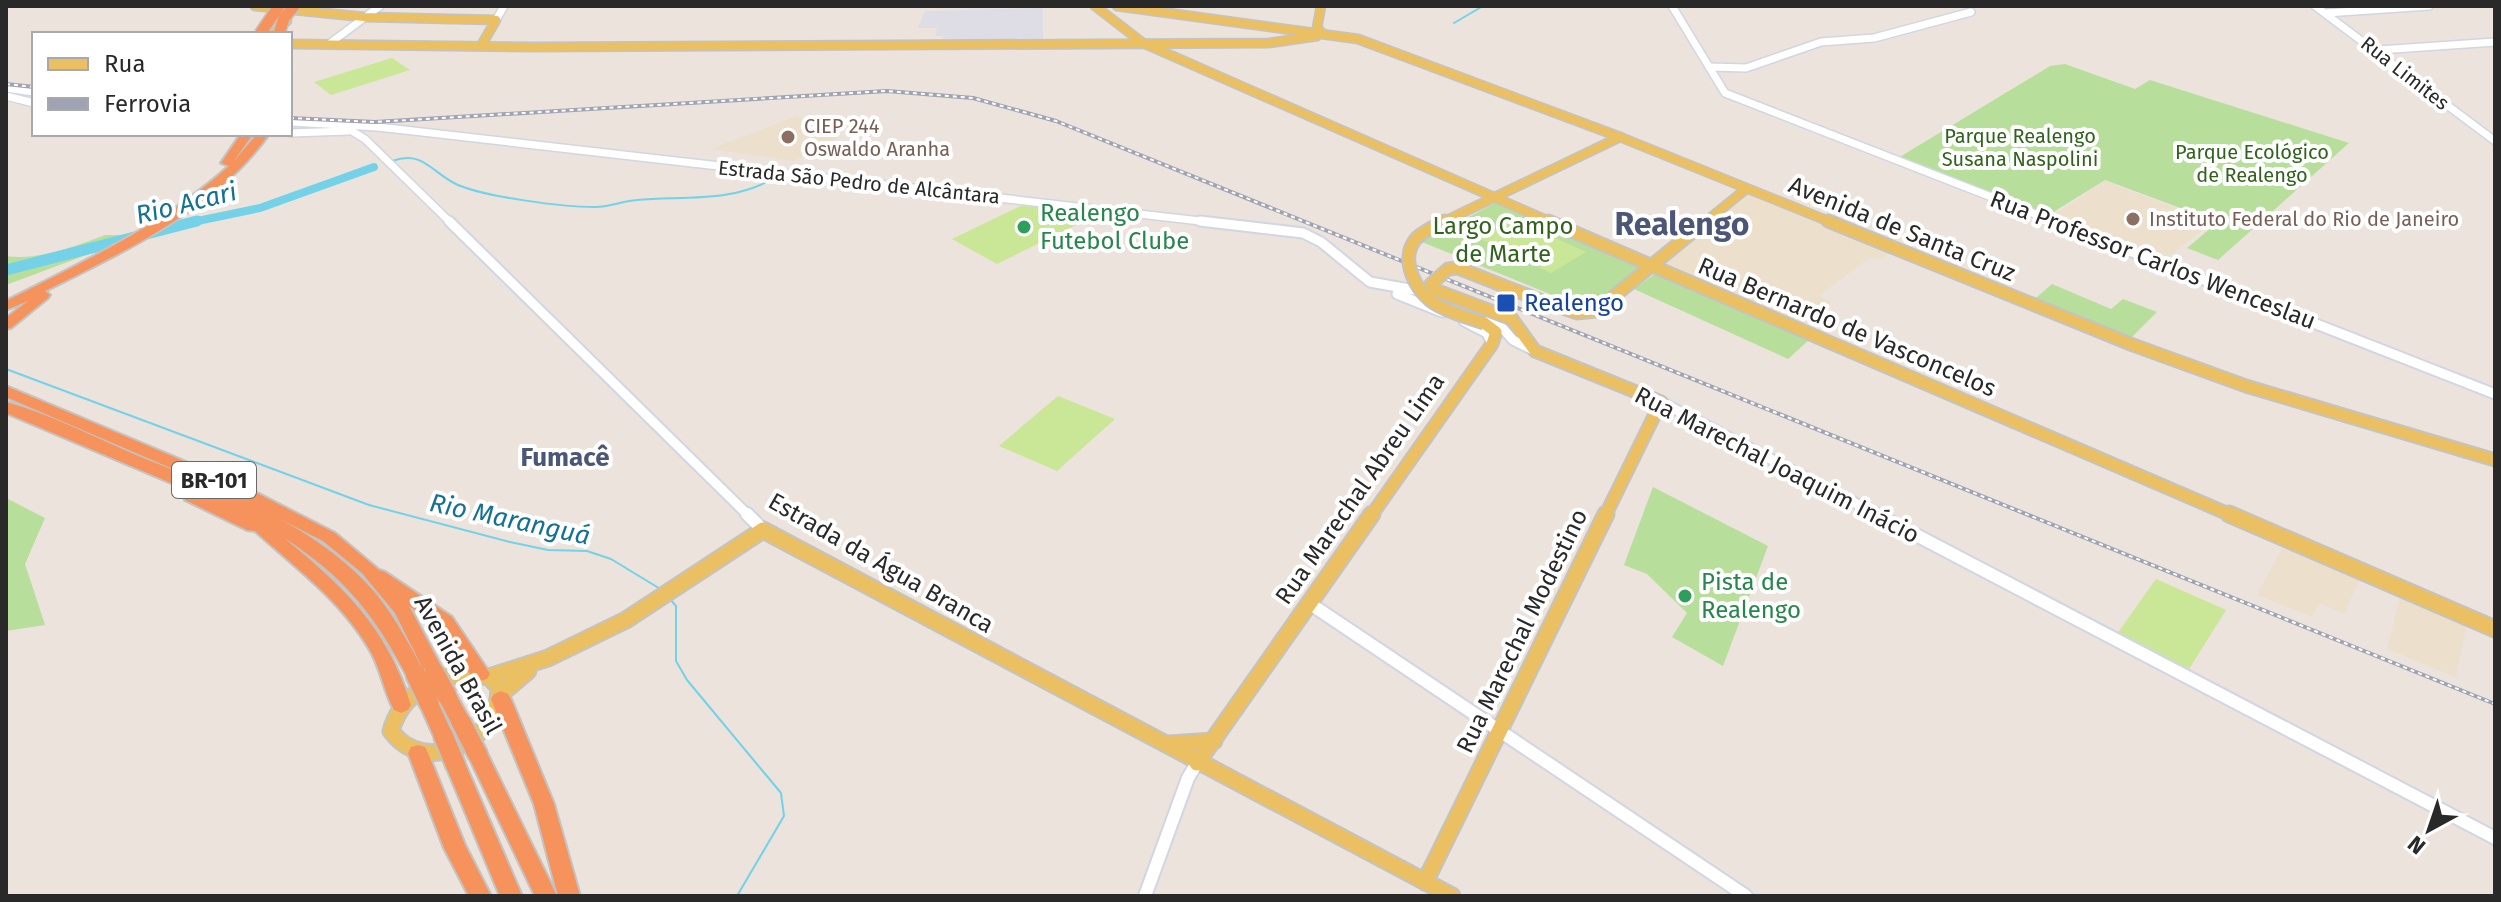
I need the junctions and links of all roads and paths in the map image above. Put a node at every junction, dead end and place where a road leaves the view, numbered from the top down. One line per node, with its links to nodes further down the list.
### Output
1 (255, 6): 9 (main road)
2 (380, 6): 14 (street)
3 (504, 6): 16 (street)
4 (1116, 6): 10 (main road); 18 (main road)
5 (1321, 6): 17 (main road)
6 (1672, 6): 30 (street)
7 (2315, 6): 13 (street, Rua Limites)
8 (2429, 6): 13 (street)
9 (294, 9): 14 (main road); 15 (main road); 15 (main road); 19 (highway, bridge); 21 (highway, bridge)
10 (1099, 9): 24 (main road, Rua Bernardo de Vasconcelos)
11 (1962, 9): 12 (street); 30 (street)
12 (1971, 12)
13 (2326, 13): 29 (street, Rua Limites)
14 (364, 17): 16 (main road); 26 (street)
15 (290, 18): 20 (main road)
16 (496, 20): 27 (main road)
17 (1318, 22): 18 (main road); 22 (main road)
18 (1297, 29): 22 (main road)
19 (263, 32)
20 (271, 32)
21 (280, 32)
22 (1327, 33): 28 (main road); 44 (main road, Avenida de Santa Cruz)
23 (2495, 42): 29 (street)
24 (1143, 43): 27 (main road); 28 (main road, Rua Bernardo de Vasconcelos)
25 (292, 44): 26 (main road)
26 (329, 44): 27 (main road)
27 (481, 46)
28 (1156, 46): 48 (main road, Rua Bernardo de Vasconcelos)
29 (2379, 50): 45 (street, Rua Limites)
30 (1710, 69): 62 (street, Rua Professor Carlos Wenceslau)
31 (6, 88): 32 (street)
32 (32, 96)
33 (32, 96): 35 (street)
34 (32, 96): 35 (street)
35 (10, 98)
36 (292, 122): 37 (street, Estrada São Pedro de Alcântara)
37 (333, 125): 38 (street, Estrada São Pedro de Alcântara); 39 (street, Estrada da Água Branca)
38 (392, 129): 39 (street, Estrada São Pedro de Alcântara); 49 (street, Estrada São Pedro de Alcântara)
39 (354, 131): 41 (street, Estrada São Pedro de Alcântara); 46 (street, Estrada da Água Branca)
40 (292, 133): 41 (street, Estrada São Pedro de Alcântara)
41 (307, 134): 46 (street, Estrada da Água Branca)
42 (246, 136): 52 (highway)
43 (261, 136): 50 (highway)
44 (1620, 137): 47 (main road, Avenida de Santa Cruz); 48 (main road)
45 (2495, 141)
46 (374, 151): 68 (street, Estrada da Água Branca)
47 (1746, 189): 51 (main road); 66 (main road, Avenida de Santa Cruz)
48 (1494, 198): 51 (main road, Rua Bernardo de Vasconcelos); 59 (main road, bridge)
49 (1323, 243): 53 (street, Rua Marechal Joaquim Inácio)
50 (106, 255): 56 (highway); 58 (highway)
51 (1652, 267): 60 (main road, bridge); 72 (main road, Rua Bernardo de Vasconcelos)
52 (66, 271): 54 (highway); 56 (highway)
53 (1384, 289): 55 (street, Rua Marechal Joaquim Inácio); 57 (street)
54 (6, 293)
55 (1429, 293): 57 (street); 60 (street, Rua Marechal Joaquim Inácio)
56 (6, 303)
57 (1422, 304): 59 (street)
58 (6, 325)
59 (1492, 344): 71 (main road, Rua Marechal Abreu Lima)
60 (1535, 351): 63 (main road, Rua Marechal Joaquim Inácio)
61 (6, 388): 70 (highway, Avenida Brasil / BR-101)
62 (2495, 394)
63 (1661, 402): 78 (main road, Rua Marechal Modestino); 83 (street, Rua Marechal Joaquim Inácio)
64 (6, 407): 65 (highway, Avenida Brasil / BR-101)
65 (123, 454): 67 (highway, Avenida Brasil / BR-101); 69 (highway)
66 (2495, 460)
67 (229, 500): 69 (highway); 74 (highway, Avenida Brasil / BR-101)
68 (763, 530): 73 (main road); 80 (main road, Estrada da Água Branca)
69 (267, 533): 77 (highway)
70 (368, 569): 74 (highway, Avenida Brasil / BR-101); 75 (highway)
71 (1309, 603): 78 (street); 79 (main road, Rua Marechal Abreu Lima)
72 (2495, 629)
73 (548, 658): 75 (main road); 76 (main road)
74 (425, 672): 86 (highway, Avenida Brasil / BR-101, bridge); 87 (highway, Avenida Brasil / BR-101, bridge)
75 (484, 676): 76 (main road); 77 (main road)
76 (501, 697): 81 (main road); 88 (highway)
77 (401, 705): 81 (main road)
78 (1499, 730): 84 (main road, Rua Marechal Modestino); 91 (street)
79 (1214, 741): 80 (main road); 82 (main road, Rua Marechal Abreu Lima)
80 (1162, 744): 82 (main road, Estrada da Água Branca)
81 (418, 753): 85 (highway)
82 (1197, 763): 84 (main road, Estrada da Água Branca); 89 (street)
83 (2495, 838)
84 (1423, 889): 90 (main road, Estrada da Água Branca)
85 (480, 896)
86 (511, 896)
87 (546, 896)
88 (569, 896)
89 (1145, 896)
90 (1452, 896)
91 (1746, 896)

